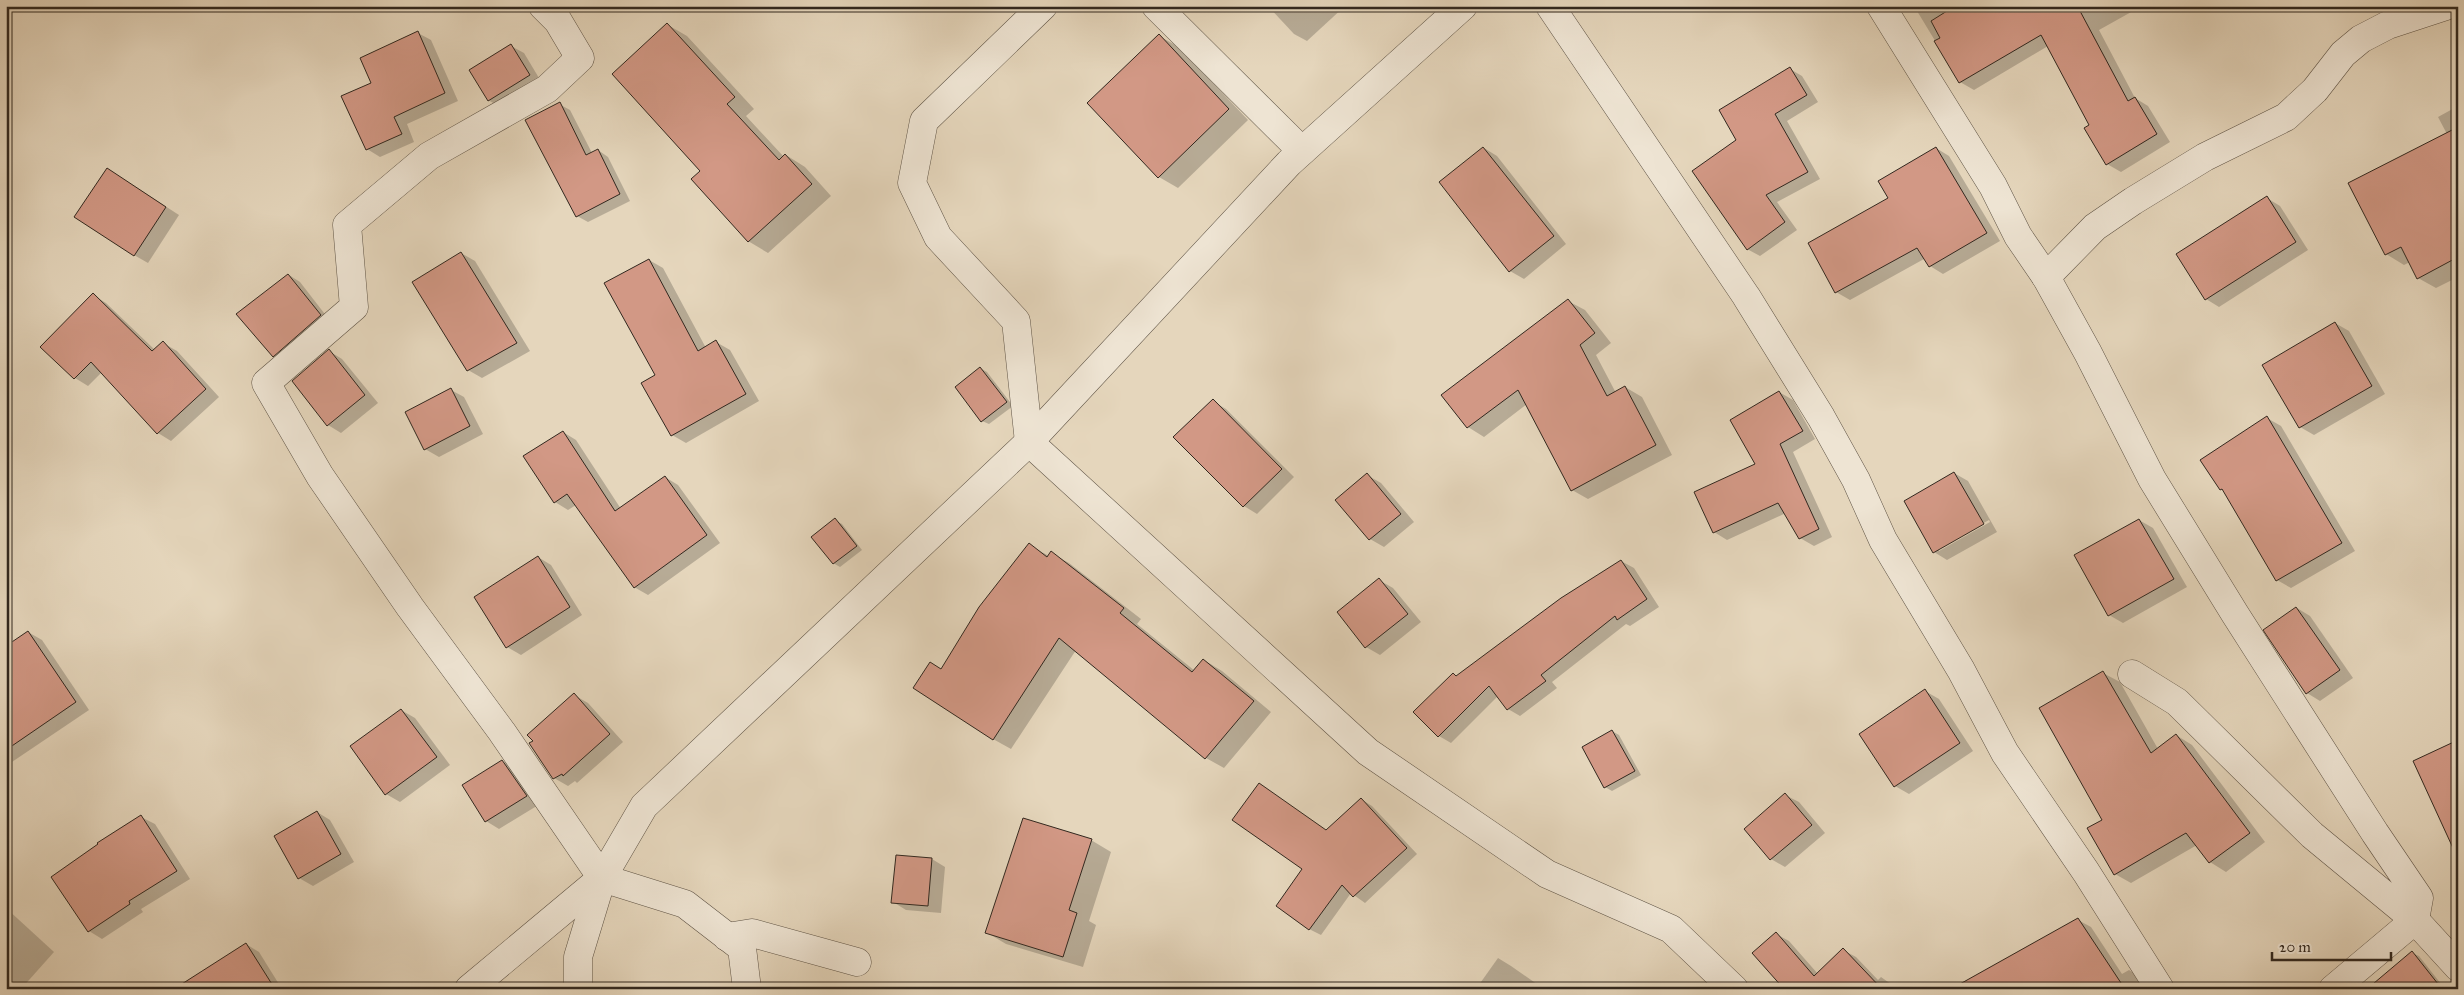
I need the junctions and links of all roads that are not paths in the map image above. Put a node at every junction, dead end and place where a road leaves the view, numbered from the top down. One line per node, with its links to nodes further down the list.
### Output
1 (543, 6): 12 (street)
2 (1043, 6): 10 (street)
3 (1156, 6): 8 (street)
4 (1463, 6): 8 (street)
5 (1550, 6): 21 (street)
6 (1880, 6): 9 (street)
7 (2446, 6): 9 (street)
8 (1302, 151): 10 (street)
9 (2046, 277): 13 (street)
10 (1029, 442): 12 (street); 20 (street)
11 (2132, 674): 13 (street)
12 (602, 878): 14 (street); 17 (street); 18 (street)
13 (2415, 920): 16 (street); 22 (street)
14 (727, 937): 15 (street); 19 (street)
15 (857, 962)
16 (2458, 967)
17 (469, 989)
18 (578, 989)
19 (747, 989)
20 (1734, 989)
21 (2160, 989)
22 (2333, 989)

